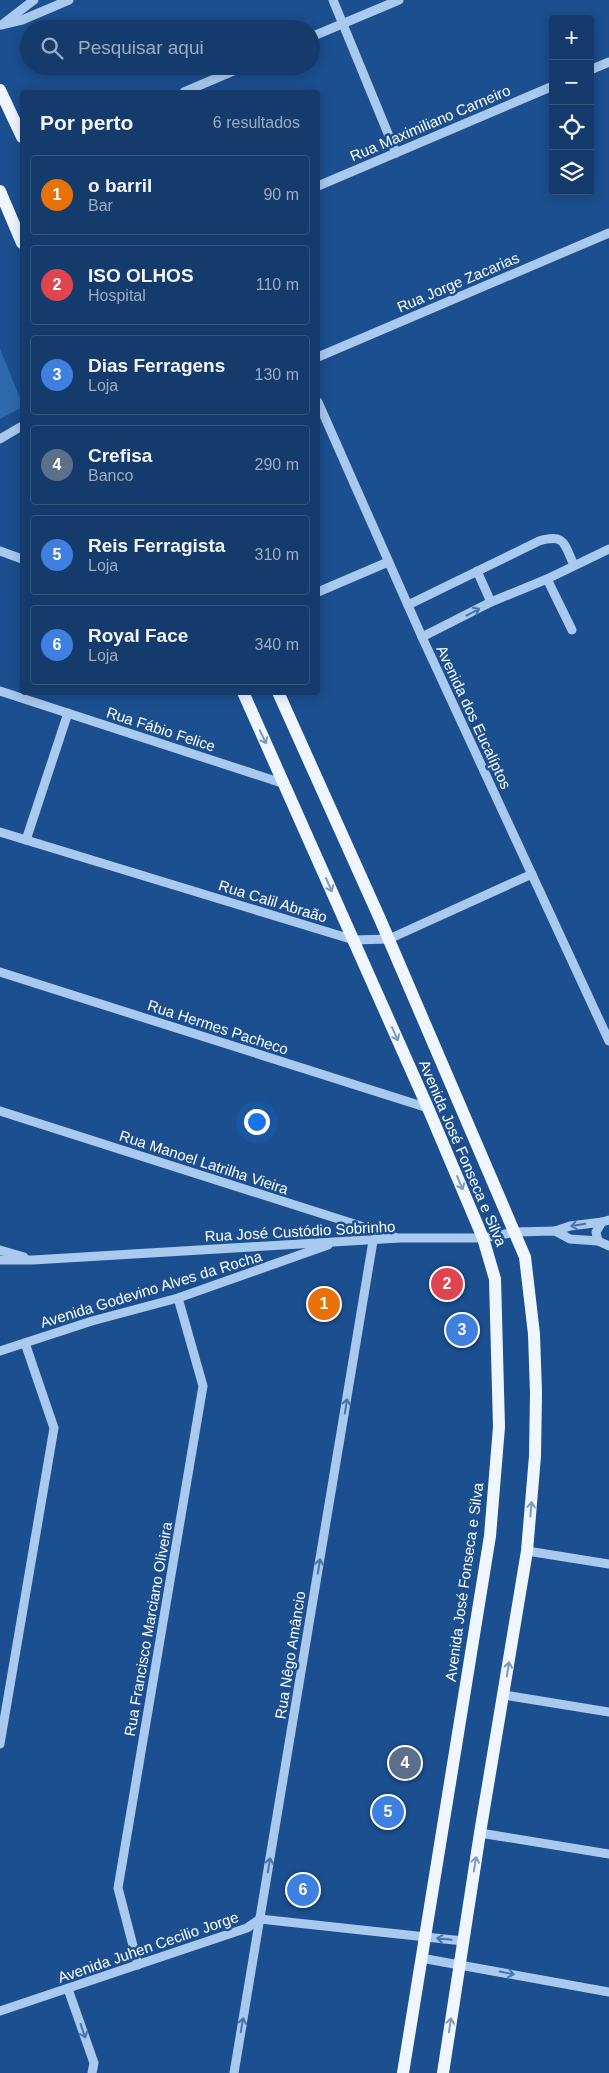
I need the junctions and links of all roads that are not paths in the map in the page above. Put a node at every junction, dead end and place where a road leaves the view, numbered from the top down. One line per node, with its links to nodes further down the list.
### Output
1 (34, 0): 8 (street)
2 (69, 0): 5 (street)
3 (333, 0): 7 (street)
4 (399, 0): 7 (street)
5 (22, 20)
6 (20, 21): 8 (street)
7 (343, 24): 9 (street); 17 (street)
8 (1, 26)
9 (320, 33)
10 (609, 62): 11 (street)
11 (594, 68)
12 (223, 75): 15 (street)
13 (549, 88): 17 (street, Rua Maximiliano Carneiro)
14 (0, 90): 16 (main road)
15 (189, 90)
16 (20, 133)
17 (396, 153): 18 (street, Rua Maximiliano Carneiro)
18 (320, 185)
19 (0, 191): 21 (main road)
20 (609, 233): 22 (street, Rua Jorge Zacarias)
21 (20, 238)
22 (320, 356)
23 (320, 407): 29 (street, Avenida dos Eucalíptos)
24 (20, 427): 25 (street)
25 (0, 439)
26 (609, 548): 30 (street)
27 (0, 551): 28 (street)
28 (20, 557)
29 (388, 562): 33 (street); 35 (street, Avenida dos Eucalíptos)
30 (574, 565): 31 (street); 32 (street)
31 (477, 571): 34 (street); 35 (street)
32 (547, 579): 34 (street); 36 (street)
33 (320, 591)
34 (491, 602): 37 (street, one-way to 34)
35 (408, 605): 37 (street, Avenida dos Eucalíptos)
36 (572, 630)
37 (422, 637): 45 (street, Avenida dos Eucalíptos)
38 (0, 691): 41 (street, Rua Fábio Felice)
39 (244, 695): 42 (main road, Avenida José Fonseca e Silva, one-way to 42)
40 (279, 695): 46 (main road, Avenida José Fonseca e Silva)
41 (68, 713): 42 (street, Rua Fábio Felice); 44 (street)
42 (285, 784): 47 (main road, Avenida José Fonseca e Silva, one-way to 47)
43 (0, 832): 44 (street, Rua Calil Abraão)
44 (26, 840): 47 (street, Rua Calil Abraão)
45 (532, 874): 46 (street, Rua Calil Abraão); 49 (street, Avenida dos Eucalíptos)
46 (389, 939): 47 (street, Rua Calil Abraão); 54 (main road, Avenida José Fonseca e Silva)
47 (354, 940): 50 (main road, Avenida José Fonseca e Silva, one-way to 50)
48 (0, 972): 50 (street, Rua Hermes Pacheco)
49 (609, 1041)
50 (428, 1108): 56 (main road, Avenida José Fonseca e Silva, one-way to 56)
51 (0, 1111): 55 (street, Rua Manoel Latrilha Vieira)
52 (605, 1221): 53 (street, one-way to 53); 59 (street)
53 (555, 1231): 54 (street, Rua José Custódio Sobrinho); 59 (street, Rua José Custódio Sobrinho)
54 (516, 1232): 56 (street, Rua José Custódio Sobrinho); 66 (main road, Avenida José Fonseca e Silva, one-way to 54)
55 (400, 1238): 56 (street, Rua José Custódio Sobrinho); 57 (street, Rua José Custódio Sobrinho)
56 (483, 1238): 74 (main road, Avenida José Fonseca e Silva)
57 (373, 1241): 58 (street, Rua José Custódio Sobrinho); 73 (street, Rua Nêgo Amâncio, one-way to 57)
58 (337, 1242): 62 (street, Rua José Custódio Sobrinho); 63 (street, Avenida Godevino Alves da Rocha)
59 (606, 1247)
60 (0, 1250): 62 (street)
61 (0, 1260): 62 (street, Rua José Custódio Sobrinho)
62 (33, 1260)
63 (178, 1298): 64 (street, Avenida Godevino Alves da Rocha); 78 (street, Rua Francisco Marciano Oliveira)
64 (24, 1343): 65 (street, Avenida Godevino Alves da Rocha); 70 (street)
65 (0, 1351)
66 (527, 1551): 67 (street); 68 (main road, Avenida José Fonseca e Silva, one-way to 66)
67 (609, 1564)
68 (504, 1695): 69 (street); 71 (main road, Avenida José Fonseca e Silva)
69 (609, 1712)
70 (0, 1744)
71 (480, 1833): 72 (street); 75 (main road, Avenida José Fonseca e Silva, one-way to 71)
72 (609, 1854)
73 (260, 1919): 74 (street, Avenida Juhen Cecilio Jorge); 78 (street, Avenida Juhen Cecilio Jorge); 83 (street, Rua Nêgo Amâncio, one-way to 73)
74 (424, 1937): 75 (street, Avenida Juhen Cecilio Jorge, one-way to 74); 76 (main road, Avenida José Fonseca e Silva)
75 (463, 1941): 77 (main road, Avenida José Fonseca e Silva)
76 (421, 1958): 77 (street); 84 (main road, Avenida José Fonseca e Silva)
77 (459, 1964): 80 (street, one-way to 80); 85 (main road, Avenida José Fonseca e Silva, one-way to 77)
78 (138, 1965): 79 (street, Avenida Juhen Cecilio Jorge)
79 (68, 1989): 81 (street, Avenida Juhen Cecilio Jorge); 82 (street, one-way to 82)
80 (609, 1992)
81 (0, 2011)
82 (92, 2073)
83 (234, 2073)
84 (403, 2073)
85 (443, 2073)

